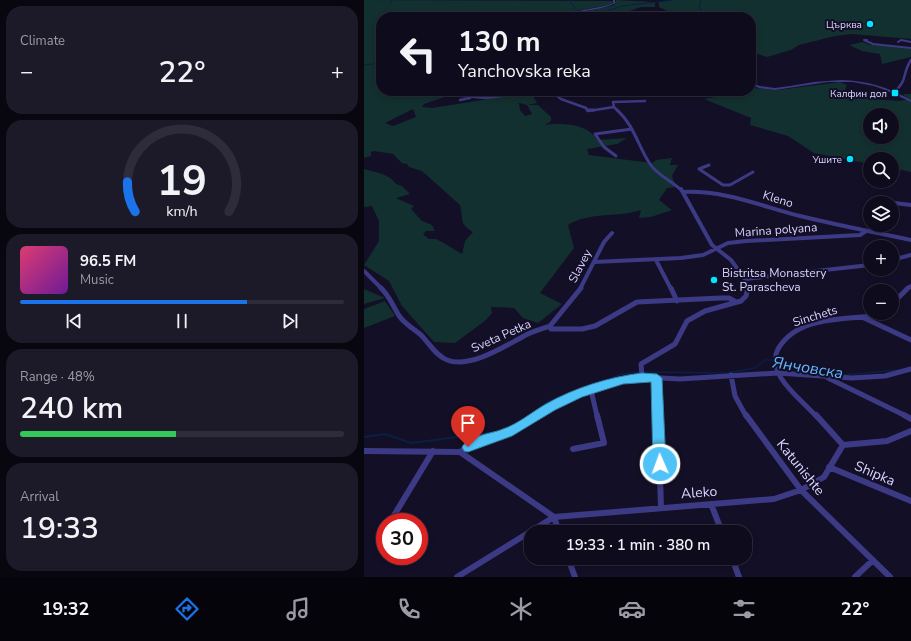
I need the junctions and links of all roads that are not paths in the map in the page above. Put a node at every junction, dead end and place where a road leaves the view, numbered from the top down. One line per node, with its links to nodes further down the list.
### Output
1 (614, 0): 2 (street)
2 (577, 12)
3 (867, 40): 4 (street)
4 (911, 45): 4 (street)
5 (911, 60): 7 (street)
6 (756, 86): 7 (street)
7 (894, 92): 14 (street)
8 (464, 96): 11 (street)
9 (499, 96): 11 (street)
10 (558, 96): 15 (street)
11 (476, 97): 12 (street)
12 (460, 100)
13 (646, 101): 15 (street)
14 (911, 101)
15 (614, 107): 16 (street)
16 (632, 129): 17 (street); 21 (street)
17 (616, 156)
18 (709, 165): 20 (street)
19 (753, 172): 20 (street)
20 (722, 185): 22 (street)
21 (684, 192): 22 (street, Kleno); 30 (street)
22 (718, 194): 25 (street, Kleno)
23 (899, 205): 24 (street)
24 (911, 205)
25 (863, 230)
26 (864, 232): 30 (street, Marina polyana)
27 (871, 232): 29 (street, Marina polyana)
28 (612, 233): 34 (street, Slavey)
29 (911, 240)
30 (717, 249): 33 (street, Marina polyana); 37 (street)
31 (911, 255): 32 (street)
32 (899, 258)
33 (656, 260): 34 (street, Marina polyana); 40 (street)
34 (594, 262): 43 (street, Slavey)
35 (863, 266): 37 (street)
36 (364, 271): 43 (street, Sveta Petka)
37 (745, 279): 41 (street)
38 (911, 286): 39 (street, Sinchets)
39 (899, 297)
40 (677, 301): 41 (street, Sveta Petka); 43 (street, Sveta Petka)
41 (736, 302): 48 (street)
42 (861, 317): 44 (street); 46 (street, Sinchets)
43 (550, 326)
44 (911, 340)
45 (911, 370): 49 (street)
46 (778, 373): 47 (street); 49 (street); 54 (street)
47 (731, 375): 50 (street); 60 (street, Katunishte)
48 (642, 377): 50 (street); 51 (street)
49 (826, 377): 52 (street)
50 (657, 378): 63 (street)
51 (591, 390): 55 (street); 58 (street)
52 (911, 419)
53 (911, 431): 54 (street)
54 (843, 445): 59 (street, Aleko)
55 (573, 449)
56 (364, 451): 57 (street)
57 (433, 451): 58 (street); 64 (street)
58 (460, 452): 65 (street)
59 (829, 467): 60 (street, Aleko); 61 (street, Shipka)
60 (801, 490): 62 (street, Aleko); 68 (street, Katunishte)
61 (911, 501)
62 (712, 504): 63 (street, Aleko); 67 (street)
63 (661, 508): 65 (street, Aleko)
64 (395, 513)
65 (554, 517): 66 (street); 71 (street, Aleko)
66 (557, 525)
67 (720, 525)
68 (873, 560): 74 (street); 75 (street, Katunishte)
69 (571, 565): 72 (street)
70 (735, 565): 73 (street)
71 (457, 577)
72 (575, 577)
73 (739, 577)
74 (855, 577)
75 (890, 577)

